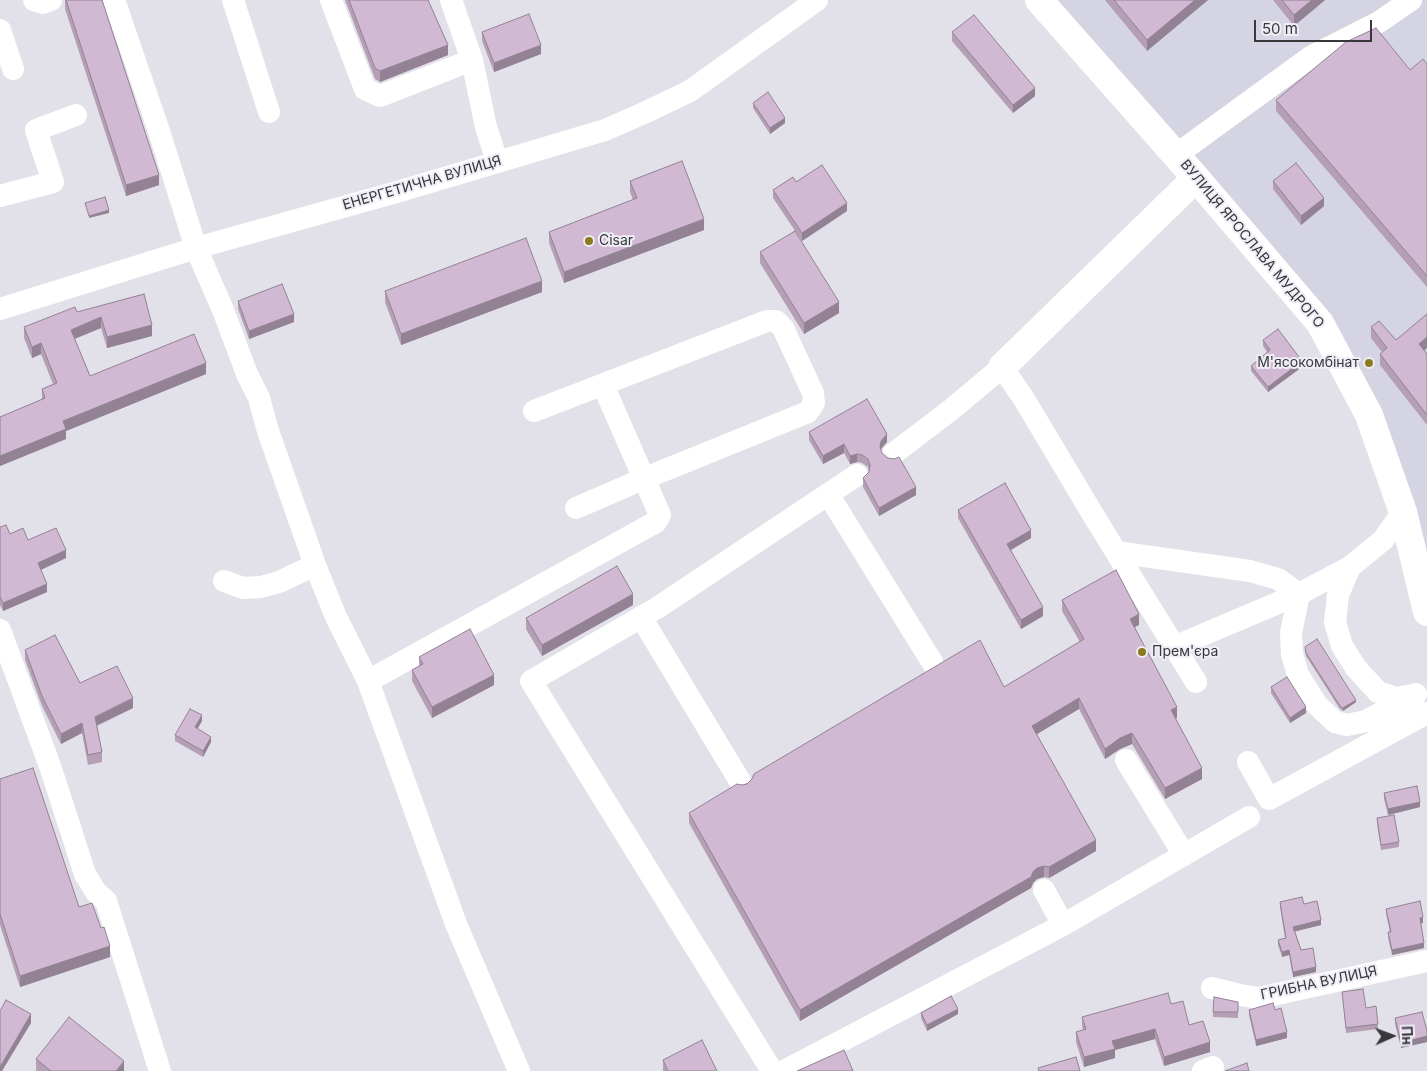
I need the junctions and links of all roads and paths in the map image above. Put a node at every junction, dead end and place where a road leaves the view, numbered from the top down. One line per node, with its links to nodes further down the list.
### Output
1 (34, 0): 2 (street)
2 (51, 0)
3 (114, 0): 19 (street)
4 (233, 0): 13 (street)
5 (331, 0): 11 (street)
6 (451, 0): 11 (street)
7 (817, 0): 16 (street, ЕНЕРГЕТИЧНА ВУЛИЦЯ)
8 (1039, 0): 15 (main road, ВУЛИЦЯ ЯРОСЛАВА МУДРОГО)
9 (1411, 0): 15 (street)
10 (0, 30): 12 (street)
11 (472, 60): 16 (street)
12 (14, 69)
13 (269, 112)
14 (76, 115): 18 (street)
15 (1176, 155): 17 (main road, ВУЛИЦЯ ЯРОСЛАВА МУДРОГО)
16 (497, 161): 19 (street, ЕНЕРГЕТИЧНА ВУЛИЦЯ)
17 (1196, 178): 21 (main road); 29 (main road, ВУЛИЦЯ ЯРОСЛАВА МУДРОГО)
18 (0, 196)
19 (196, 248): 20 (street, ЕНЕРГЕТИЧНА ВУЛИЦЯ); 31 (street)
20 (0, 309)
21 (1002, 366): 24 (street); 30 (street)
22 (603, 385): 23 (street); 26 (street); 26 (street)
23 (534, 411)
24 (893, 454)
25 (857, 475): 27 (street)
26 (643, 479): 28 (street); 40 (street)
27 (828, 494): 36 (street); 39 (street)
28 (576, 508)
29 (1403, 512): 32 (street); 35 (main road, ВУЛИЦЯ ЯРОСЛАВА МУДРОГО)
30 (1116, 552): 34 (street); 38 (street)
31 (315, 565): 33 (street); 40 (street)
32 (1350, 567): 34 (street); 42 (street)
33 (224, 582)
34 (1298, 594): 38 (street); 42 (street)
35 (1427, 612)
36 (641, 617): 45 (street); 54 (street)
37 (0, 630): 52 (street)
38 (1174, 647): 41 (street)
39 (932, 662)
40 (368, 681): 53 (street)
41 (1196, 682)
42 (1423, 699): 44 (street)
43 (1126, 760): 47 (street)
44 (1248, 762)
45 (741, 783)
46 (1248, 817): 47 (street)
47 (1184, 856): 49 (street)
48 (1044, 890): 49 (street)
49 (1063, 925): 55 (street)
50 (1427, 961): 51 (street, ГРИБНА ВУЛИЦЯ)
51 (1212, 988)
52 (160, 1071)
53 (519, 1071)
54 (772, 1071)
55 (784, 1071)

